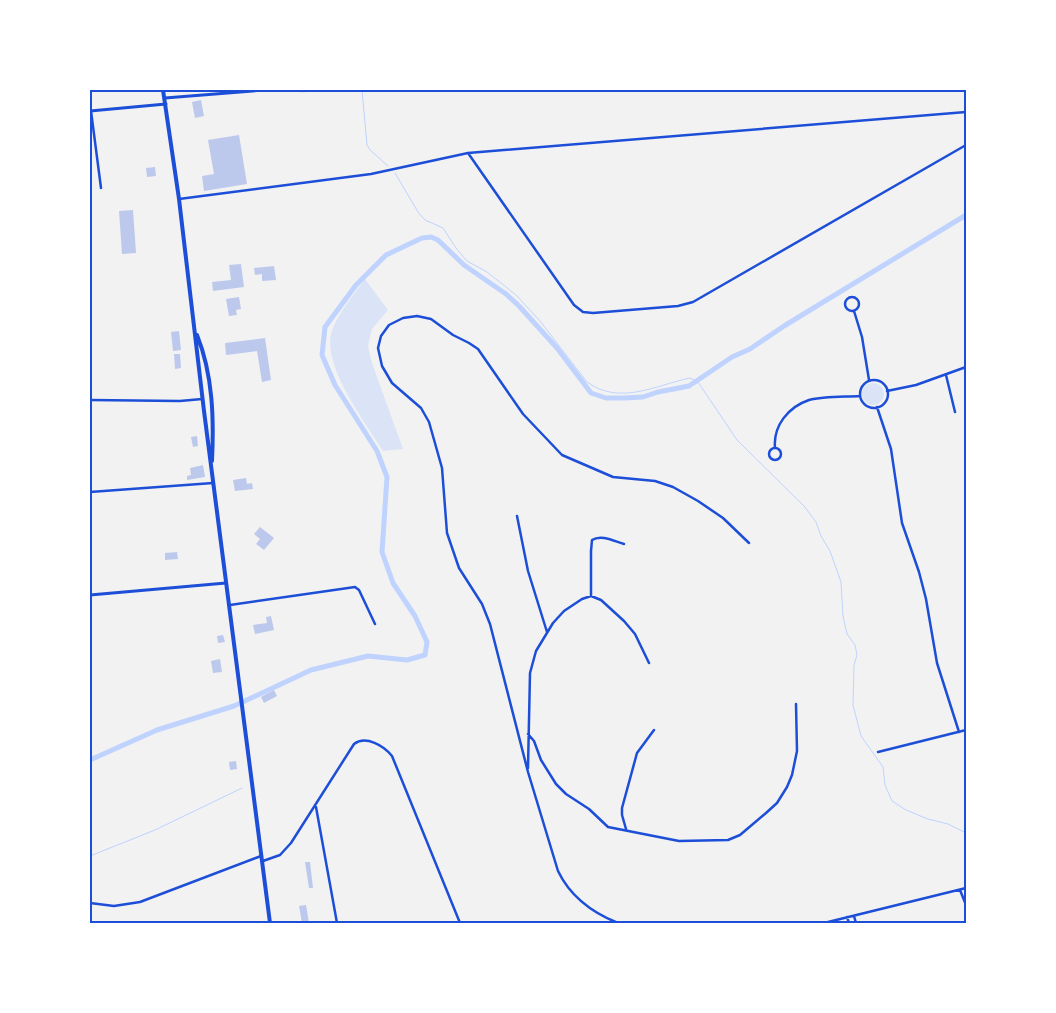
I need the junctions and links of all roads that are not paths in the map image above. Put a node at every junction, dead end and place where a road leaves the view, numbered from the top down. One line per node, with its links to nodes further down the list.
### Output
1 (163, 90): 3 (main road)
2 (264, 90): 3 (street)
3 (165, 98): 4 (main road)
4 (166, 104): 5 (street); 12 (main road)
5 (90, 111): 9 (street)
6 (966, 112): 10 (street)
7 (90, 145): 9 (street)
8 (966, 145): 10 (street)
9 (95, 146): 11 (street)
10 (468, 153): 12 (street)
11 (101, 188)
12 (179, 199): 14 (main road)
13 (854, 311): 13 (street); 17 (street)
14 (196, 333): 20 (main road); 25 (main road)
15 (966, 367): 16 (street)
16 (946, 375): 18 (street); 23 (street)
17 (869, 380): 18 (street); 19 (street)
18 (887, 391): 22 (street)
19 (860, 396): 22 (street); 24 (street)
20 (202, 399): 21 (street); 25 (main road)
21 (90, 400)
22 (877, 407): 41 (street)
23 (955, 412)
24 (775, 448): 24 (street)
25 (212, 465): 26 (main road)
26 (214, 483): 27 (street); 31 (main road)
27 (90, 492)
28 (517, 516): 36 (street)
29 (624, 544): 33 (street)
30 (749, 544): 44 (street)
31 (226, 583): 32 (street); 34 (main road)
32 (90, 595)
33 (591, 596): 36 (street); 37 (street)
34 (230, 605): 35 (street); 47 (main road)
35 (374, 624)
36 (547, 632): 42 (street)
37 (649, 662)
38 (796, 704): 46 (street)
39 (654, 730): 46 (street)
40 (966, 730): 41 (street)
41 (959, 732): 43 (street)
42 (528, 734): 44 (street); 46 (street)
43 (878, 752)
44 (528, 772): 57 (street)
45 (316, 807): 47 (street); 55 (street); 56 (street)
46 (626, 829)
47 (261, 858): 50 (street); 54 (main road)
48 (966, 888): 49 (street)
49 (960, 890): 51 (street); 52 (street)
50 (90, 903)
51 (966, 905)
52 (854, 916): 53 (street); 60 (street)
53 (847, 918): 58 (street); 59 (street)
54 (270, 923)
55 (337, 923)
56 (460, 923)
57 (618, 923)
58 (824, 923)
59 (849, 923)
60 (856, 923)

